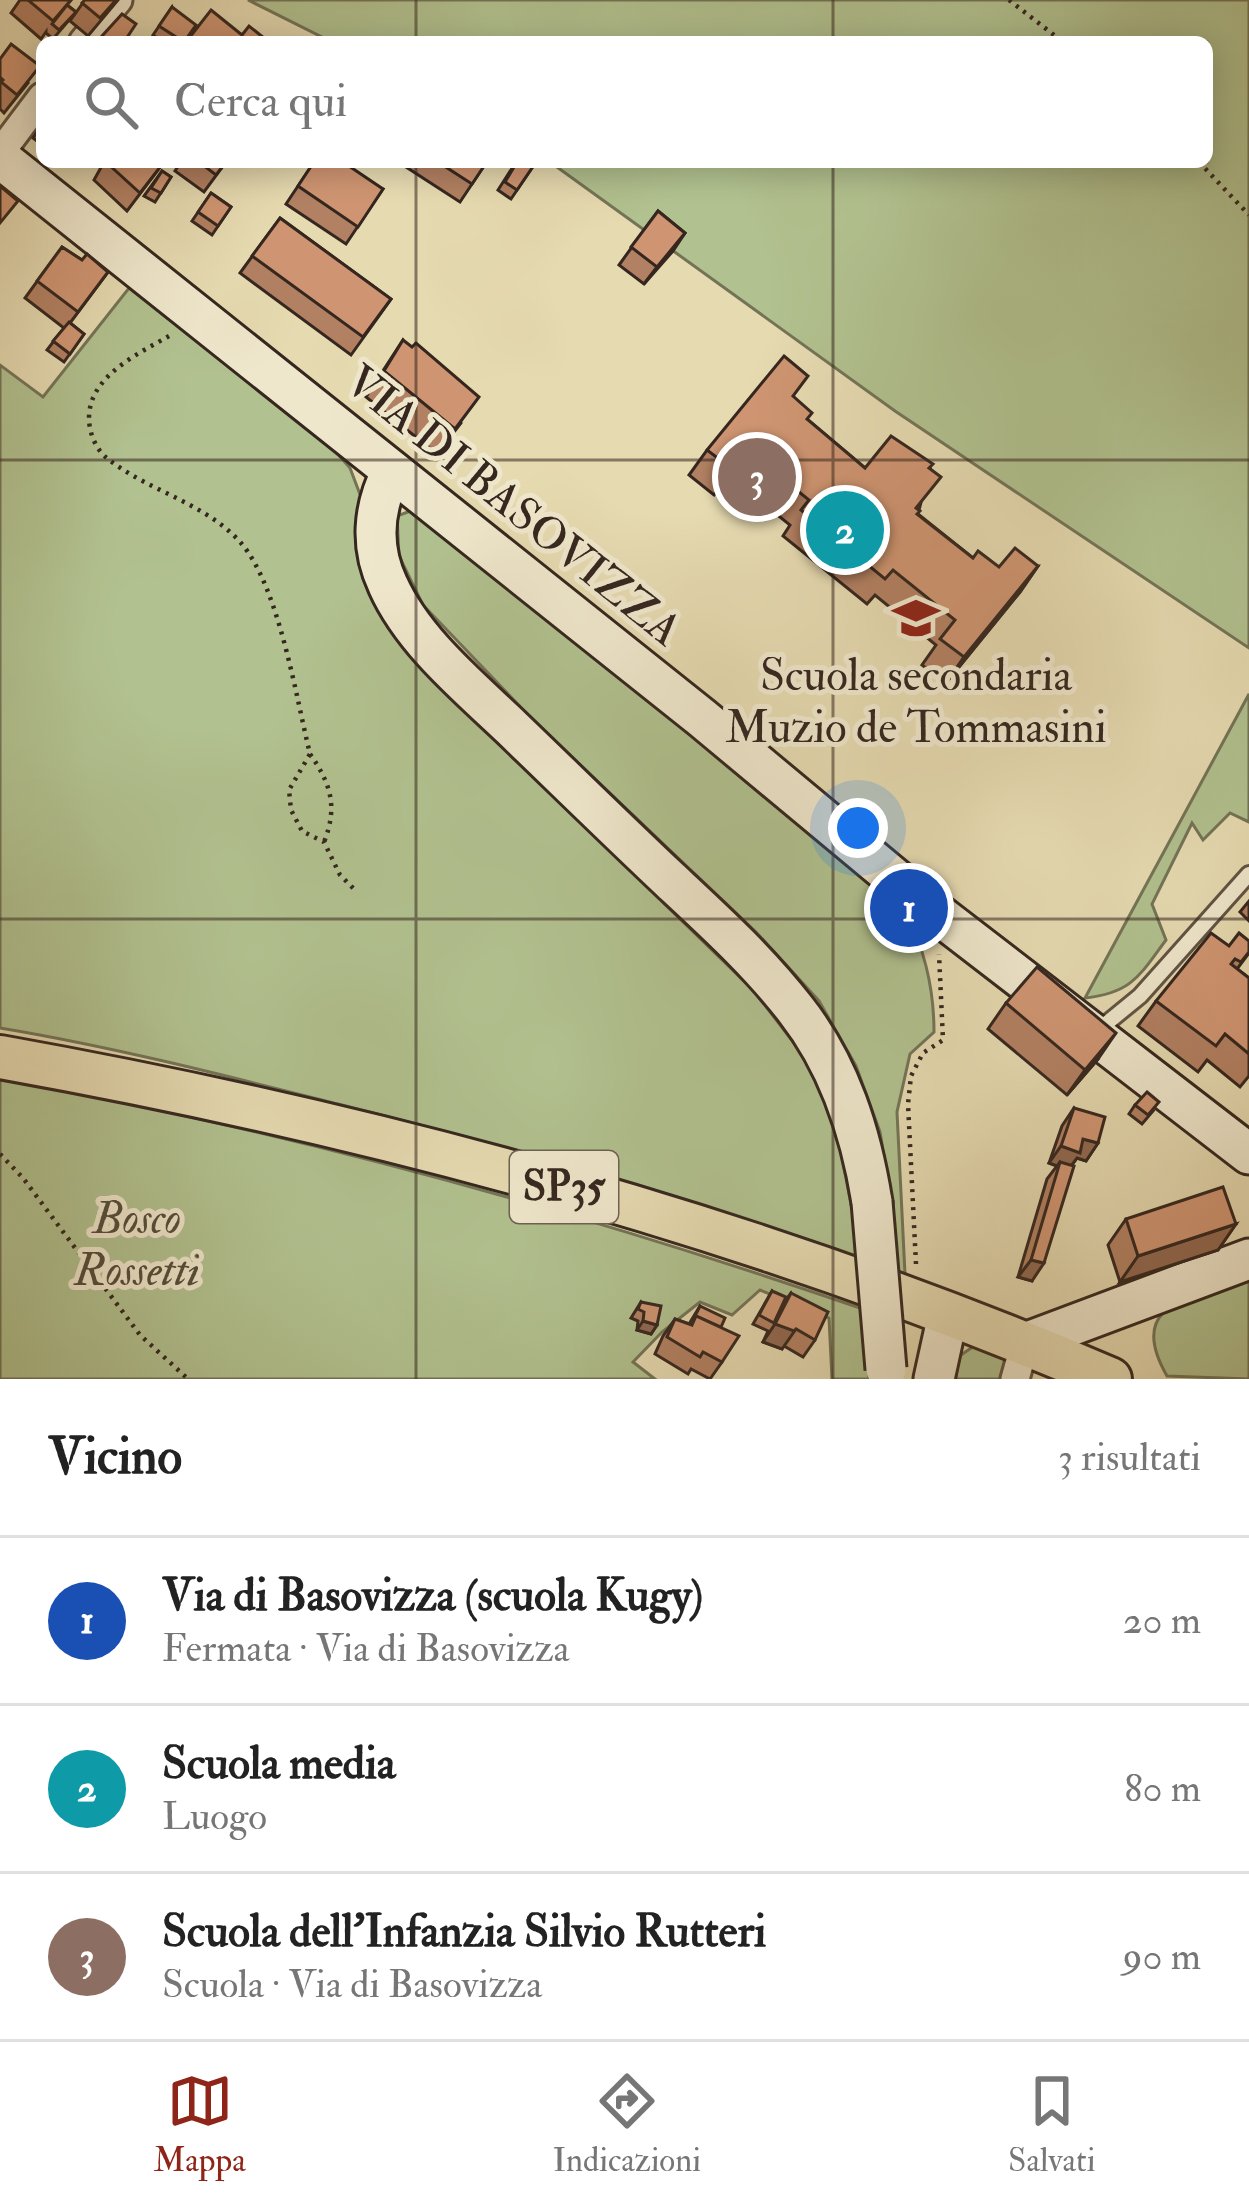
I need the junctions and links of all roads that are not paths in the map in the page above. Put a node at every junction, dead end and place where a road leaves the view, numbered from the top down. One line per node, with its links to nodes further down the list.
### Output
1 (118, 0): 2 (street)
2 (88, 36)
3 (36, 105): 4 (street)
4 (0, 156): 5 (main road, VIA DI BASOVIZZA)
5 (392, 471): 7 (main road, VIA DI BASOVIZZA); 13 (main road, bridge)
6 (1249, 874): 7 (lane)
7 (1096, 1032): 9 (main road, VIA DI BASOVIZZA)
8 (0, 1057): 11 (main road, SP35)
9 (1249, 1154)
10 (1249, 1259): 12 (main road)
11 (931, 1310): 12 (main road, SP35); 14 (main road)
12 (1020, 1361): 15 (main road, SP35)
13 (887, 1374)
14 (934, 1379)
15 (1110, 1379)

